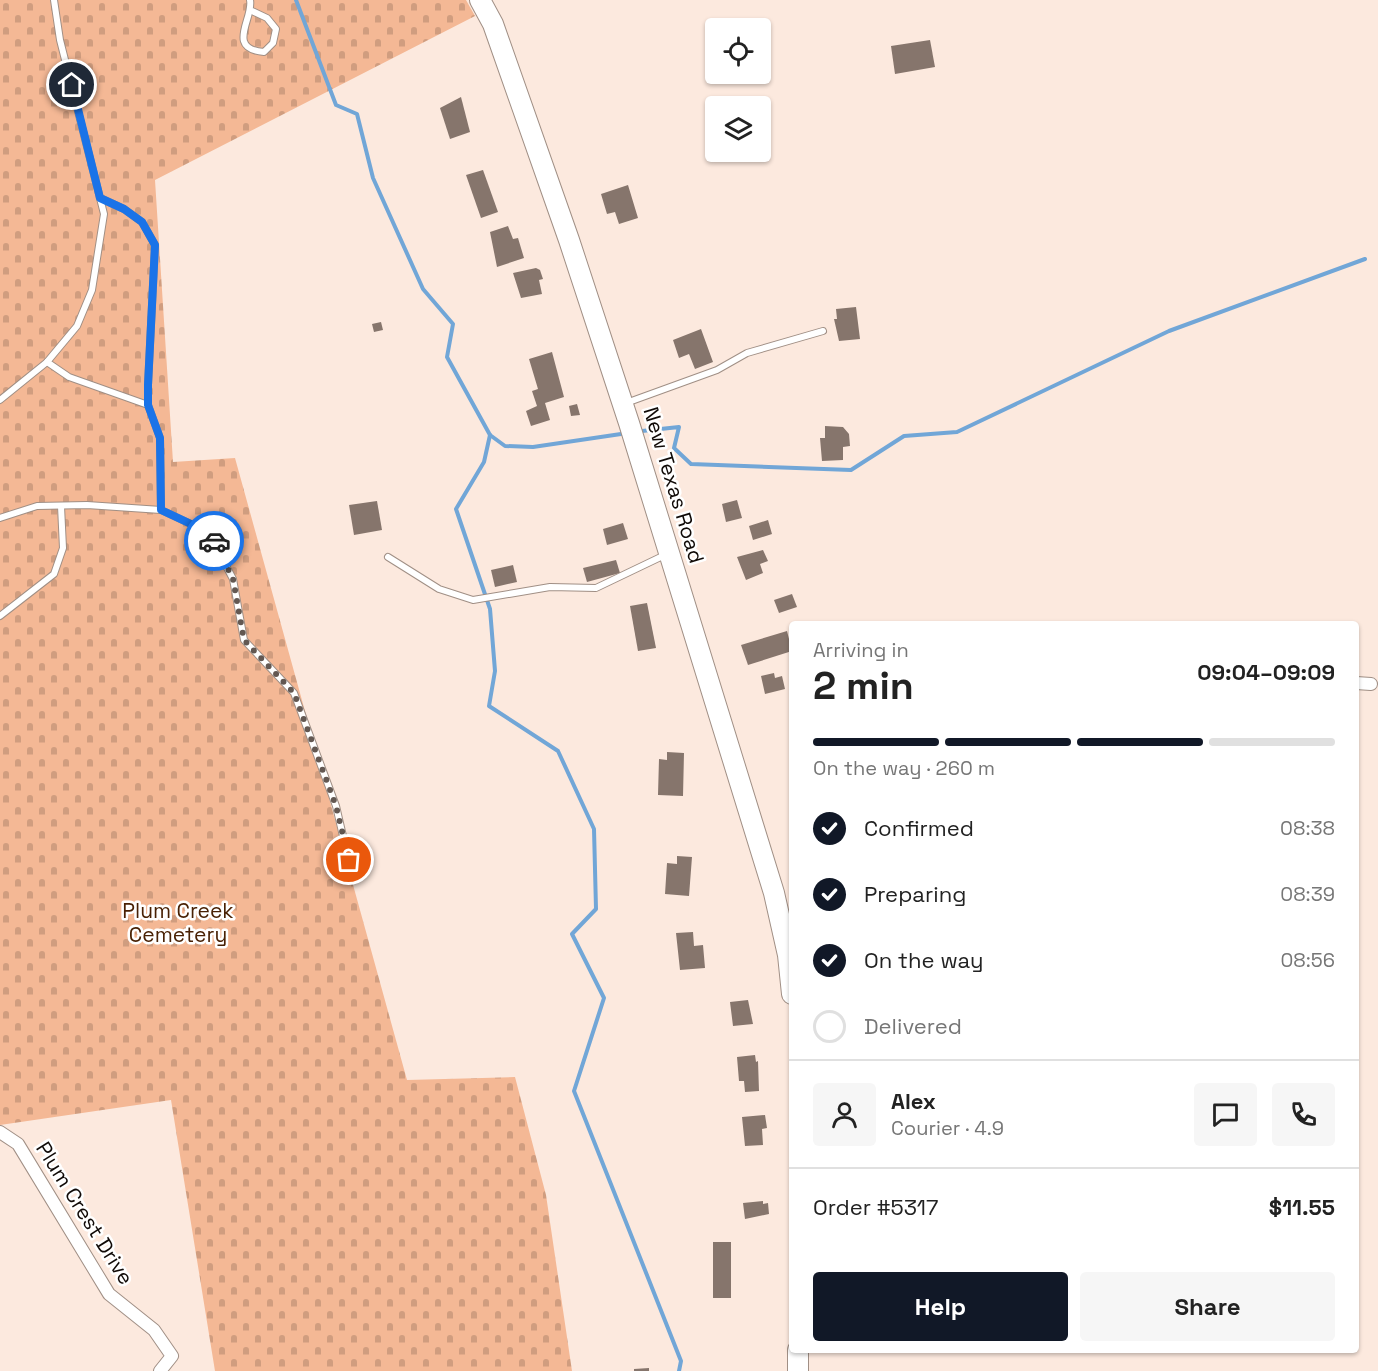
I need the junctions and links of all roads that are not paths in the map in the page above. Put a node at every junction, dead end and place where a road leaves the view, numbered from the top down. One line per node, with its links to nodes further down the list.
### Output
1 (54, 0): 5 (lane)
2 (250, 0): 4 (lane)
3 (480, 0): 9 (main road, New Texas Road)
4 (250, 10): 4 (lane)
5 (100, 198): 7 (lane); 10 (lane)
6 (823, 332): 9 (lane)
7 (46, 362): 8 (lane); 10 (lane)
8 (0, 400)
9 (623, 404): 14 (main road, New Texas Road)
10 (148, 405): 12 (lane)
11 (61, 506): 12 (lane); 13 (lane); 16 (lane)
12 (161, 510): 19 (lane)
13 (0, 518)
14 (670, 553): 15 (lane); 20 (main road, New Texas Road)
15 (388, 557)
16 (0, 616)
17 (1359, 683): 18 (street)
18 (1371, 684)
19 (353, 879)
20 (789, 968)
21 (0, 1132): 23 (street, Plum Crest Drive)
22 (798, 1353): 24 (main road)
23 (160, 1371)
24 (798, 1371)

